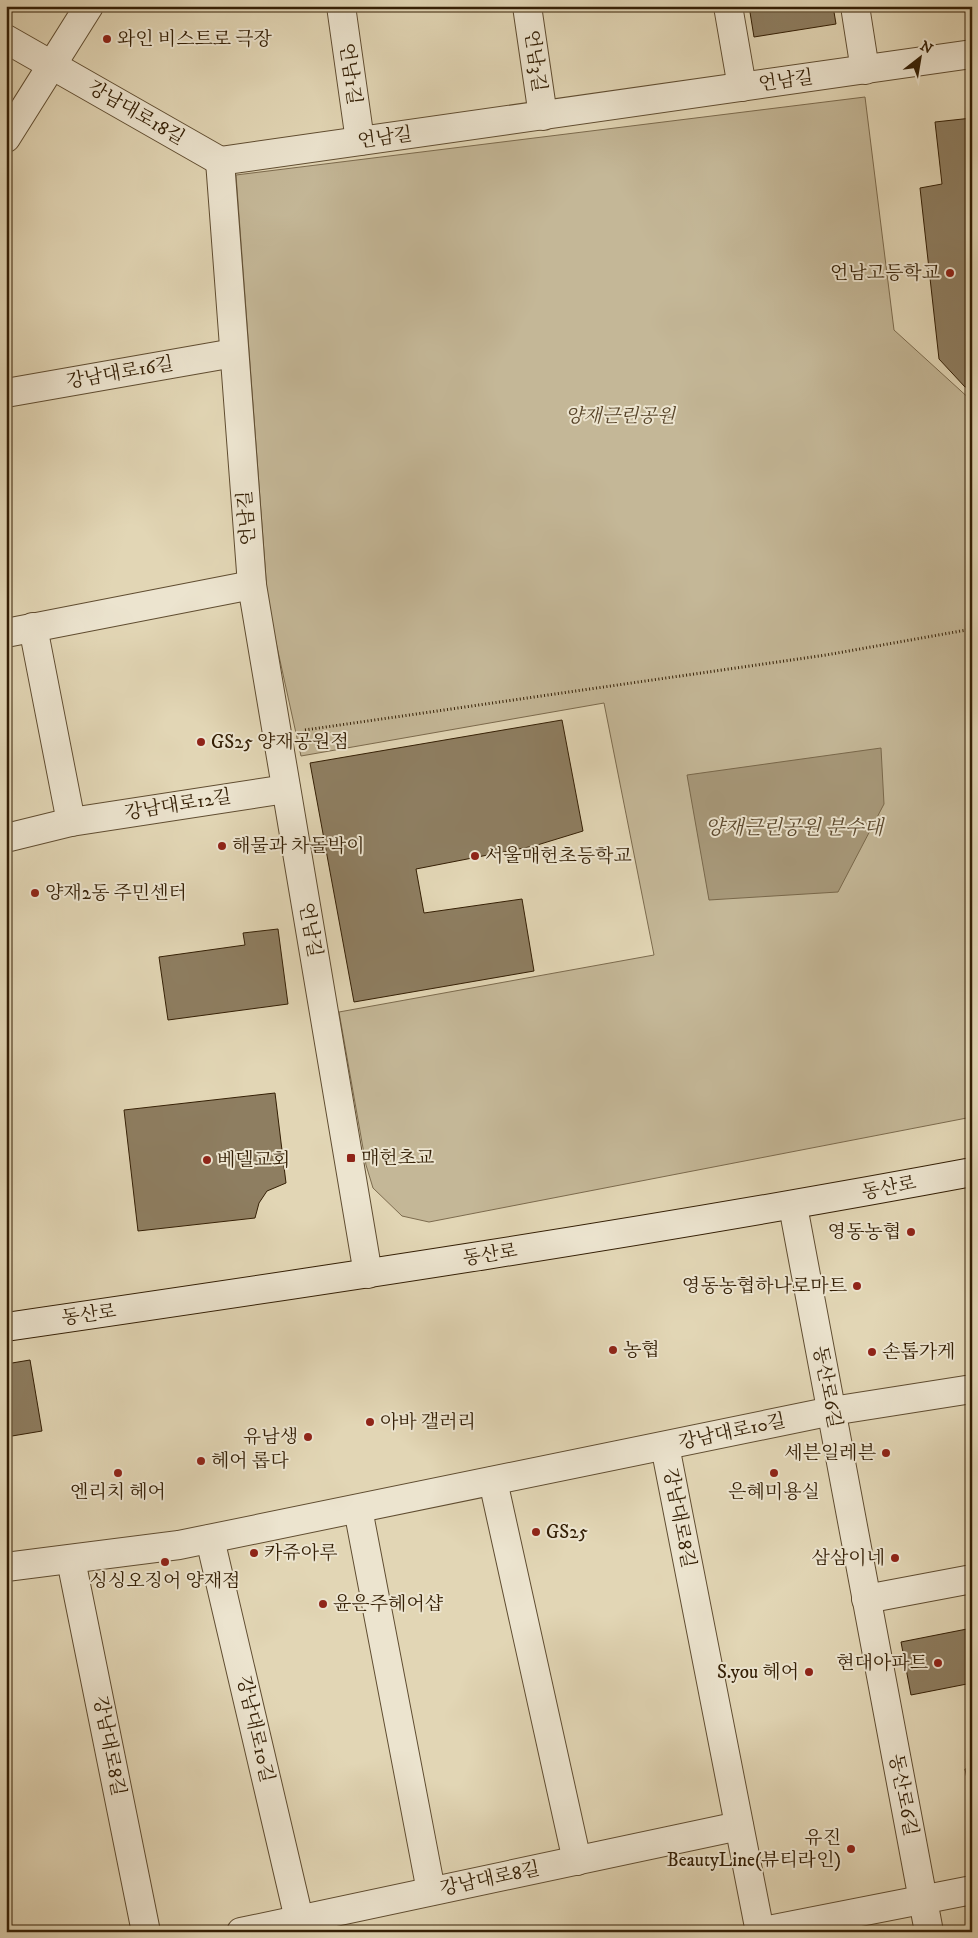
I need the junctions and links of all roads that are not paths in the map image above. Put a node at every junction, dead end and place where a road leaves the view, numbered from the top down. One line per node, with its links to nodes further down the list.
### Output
1 (89, 6): 8 (street)
2 (341, 6): 13 (street, 언남1길)
3 (527, 6): 11 (street, 언남3길)
4 (728, 6): 10 (street)
5 (855, 6): 9 (street)
6 (6, 39): 8 (street, 강남대로18길)
7 (972, 54): 9 (street, 언남길)
8 (52, 65): 12 (street); 14 (street, 강남대로18길)
9 (865, 70): 10 (street, 언남길)
10 (742, 87): 11 (street, 언남길)
11 (542, 116): 13 (street, 언남길)
12 (6, 138)
13 (360, 141): 14 (street, 언남길)
14 (220, 161): 15 (street, 언남길)
15 (234, 353): 16 (street, 강남대로16길); 17 (street, 언남길)
16 (6, 393)
17 (252, 585): 18 (street); 20 (street, 언남길)
18 (33, 628): 19 (street); 21 (street)
19 (6, 633)
20 (286, 789): 21 (street, 강남대로12길); 25 (street, 언남길)
21 (71, 822): 22 (street, 강남대로12길)
22 (6, 838)
23 (972, 1172): 24 (street, 동산로)
24 (793, 1206): 25 (street, 동산로); 28 (street, 동산로6길)
25 (368, 1274): 26 (street, 동산로)
26 (6, 1327)
27 (972, 1388): 28 (street, 강남대로10길)
28 (832, 1412): 29 (street, 강남대로10길); 36 (street, 동산로6길)
29 (664, 1446): 30 (street, 강남대로10길); 37 (street, 강남대로8길)
30 (492, 1481): 31 (street, 강남대로10길); 38 (street)
31 (358, 1509): 32 (street, 강남대로10길); 40 (street)
32 (210, 1539): 33 (street, 강남대로10길); 42 (street, 강남대로10길)
33 (71, 1560): 34 (street, 강남대로10길); 43 (street, 강남대로8길)
34 (6, 1567)
35 (972, 1579): 36 (street)
36 (866, 1599): 41 (street, 동산로6길)
37 (739, 1826): 38 (street, 강남대로8길); 45 (street, 강남대로8길)
38 (577, 1860): 40 (street, 강남대로8길)
39 (972, 1890): 41 (street, 강남대로8길)
40 (431, 1892): 42 (street, 강남대로8길)
41 (923, 1900): 45 (street, 강남대로8길); 46 (street, 동산로6길)
42 (299, 1920): 44 (street, 강남대로8길)
43 (146, 1932)
44 (241, 1932)
45 (759, 1932)
46 (929, 1932)

